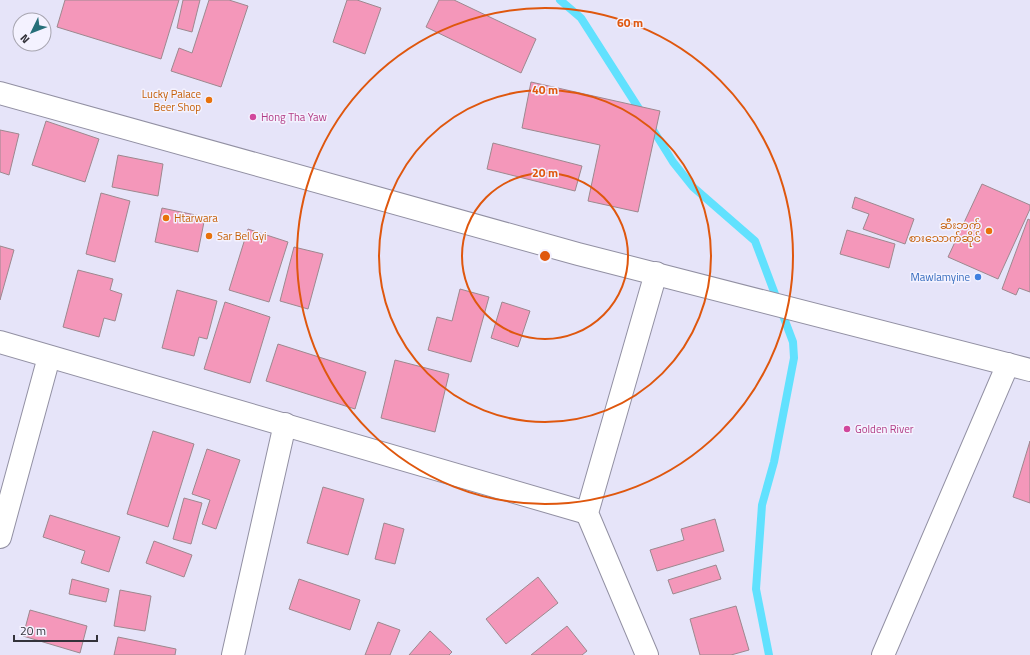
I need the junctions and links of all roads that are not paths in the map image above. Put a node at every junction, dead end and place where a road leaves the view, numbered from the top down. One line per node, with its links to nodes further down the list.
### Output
1 (0, 93): 2 (street)
2 (656, 273): 5 (street); 8 (street)
3 (0, 342): 4 (street)
4 (49, 357): 7 (street); 9 (street)
5 (1008, 364): 6 (street); 12 (street)
6 (1030, 370)
7 (285, 424): 8 (street); 10 (street)
8 (587, 513): 11 (street)
9 (0, 537)
10 (233, 655)
11 (647, 655)
12 (883, 655)

